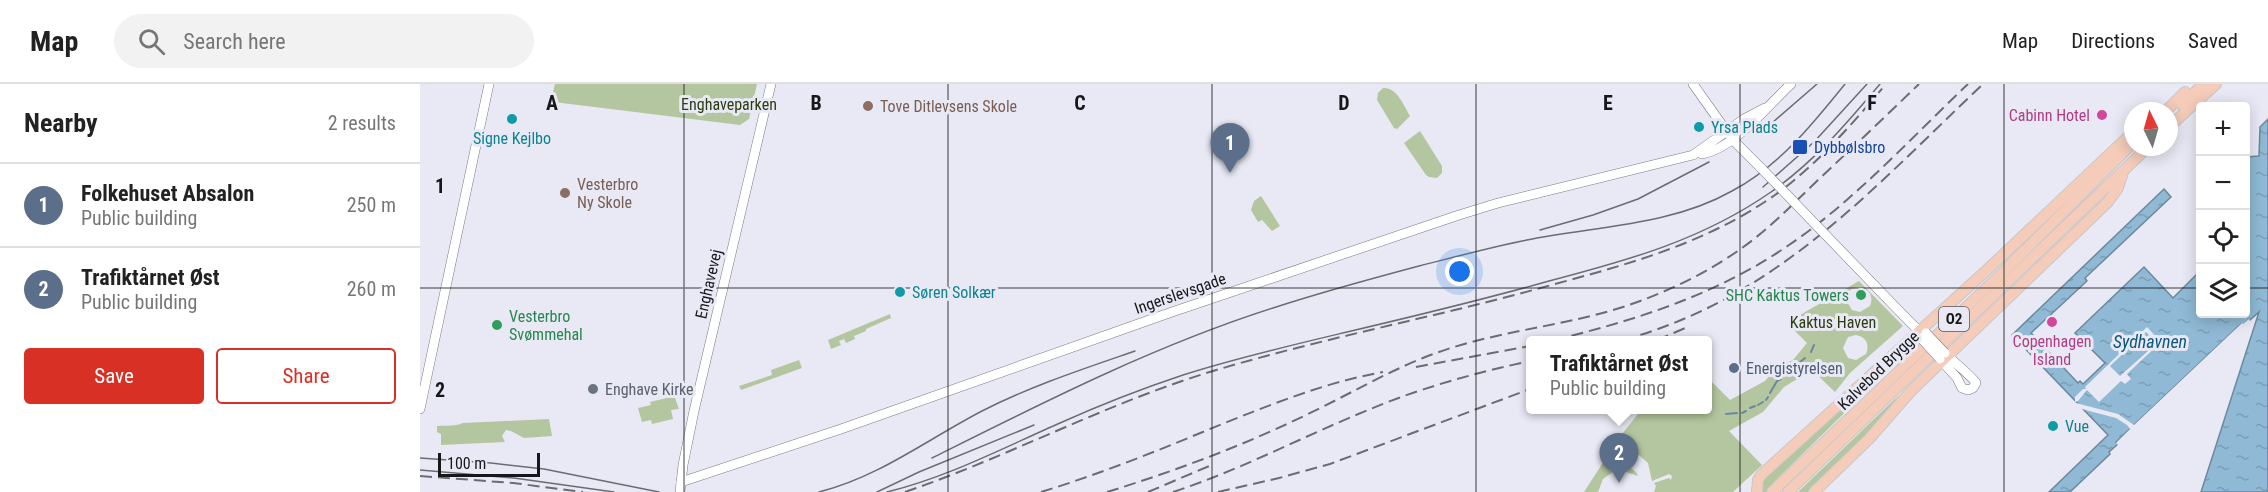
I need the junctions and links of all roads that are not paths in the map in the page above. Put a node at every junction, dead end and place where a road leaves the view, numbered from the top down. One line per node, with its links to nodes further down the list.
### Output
1 (489, 84): 20 (street)
2 (771, 84): 21 (street, Enghavevej)
3 (1693, 84): 11 (street)
4 (1791, 84): 11 (street, Ingerslevsgade)
5 (2194, 84): 8 (main road)
6 (2202, 84): 9 (main road)
7 (2216, 84): 10 (main road)
8 (2175, 102)
9 (2178, 112)
10 (2178, 119)
11 (1731, 136): 16 (street, bridge); 21 (street, Ingerslevsgade)
12 (2124, 141): 16 (main road)
13 (2124, 152): 23 (main road, Kalvebod Brygge / O2)
14 (2138, 156): 15 (main road, Kalvebod Brygge / O2)
15 (2124, 169): 17 (main road); 24 (main road, Kalvebod Brygge / O2)
16 (1922, 334): 18 (street, bridge); 22 (main road)
17 (1958, 347): 18 (main road); 19 (street)
18 (1944, 357): 19 (street); 19 (street); 25 (main road)
19 (1975, 380)
20 (420, 409)
21 (680, 486)
22 (1757, 492)
23 (1772, 492)
24 (1788, 492)
25 (1814, 492)

